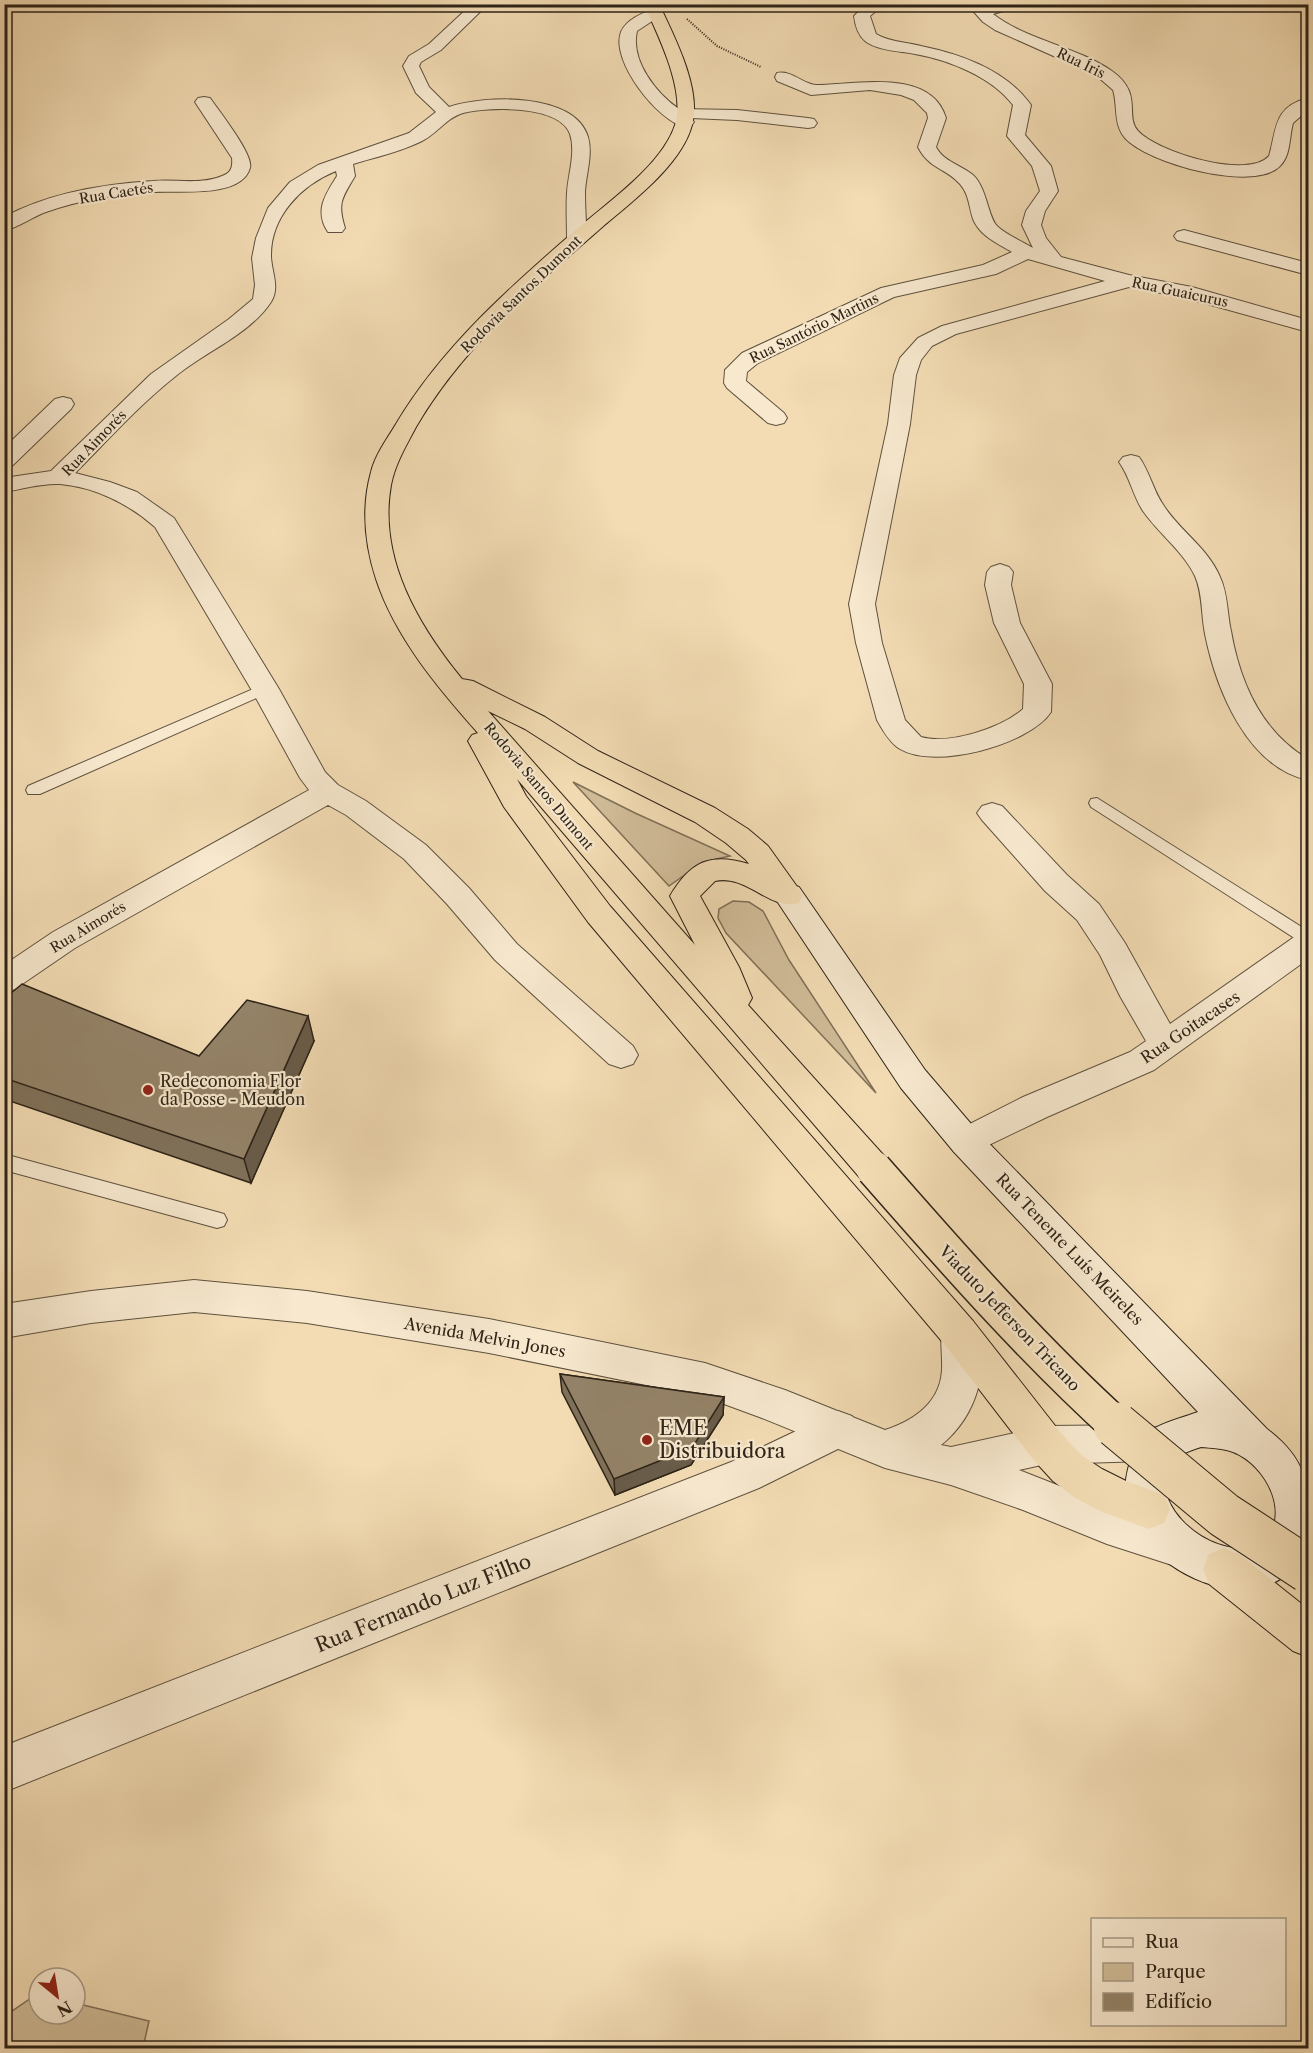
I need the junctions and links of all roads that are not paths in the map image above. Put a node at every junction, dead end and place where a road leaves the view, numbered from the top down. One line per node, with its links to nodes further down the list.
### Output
1 (481, 4): 8 (street)
2 (877, 4): 17 (street)
3 (1012, 4): 7 (street, Rua Íris)
4 (653, 9): 9 (highway); 9 (street)
5 (783, 77): 16 (street, Rua Guaicurus)
6 (204, 102): 12 (street, Rua Caetés)
7 (1308, 103)
8 (446, 113): 11 (street, Rua Aimorés); 15 (street)
9 (685, 118): 10 (street); 15 (highway, Rodovia Santos Dumont)
10 (808, 123)
11 (343, 162): 13 (street); 25 (street, Rua Aimorés)
12 (4, 225)
13 (335, 228)
14 (1184, 236): 18 (street)
15 (577, 239): 28 (highway, Rodovia Santos Dumont)
16 (1027, 252): 17 (street, Rua Guaicurus); 22 (street, Rua Santório Martins)
17 (1052, 258): 19 (street, Rua Guaicurus)
18 (1308, 269)
19 (1130, 282): 20 (street, Rua Guaicurus); 27 (street)
20 (1308, 326)
21 (63, 404): 23 (street)
22 (776, 418)
23 (4, 461)
24 (1131, 462): 30 (street)
25 (58, 477): 26 (street); 29 (street, Rua Aimorés)
26 (4, 485)
27 (1000, 572)
28 (448, 679): 35 (highway); 38 (highway, Rodovia Santos Dumont); 45 (highway)
29 (265, 689): 31 (lane); 32 (street, Rua Aimorés)
30 (1308, 771)
31 (34, 790)
32 (328, 792): 37 (street, Rua Aimorés); 40 (street)
33 (1097, 803): 36 (lane)
34 (992, 813): 39 (street)
35 (788, 895): 38 (highway); 41 (street, Rua Tenente Luís Meireles)
36 (1308, 941): 39 (street, Rua Goitacases)
37 (4, 981)
38 (747, 1025): 57 (highway, Viaduto Jefferson Tricano, bridge)
39 (1166, 1046): 41 (street, Rua Goitacases)
40 (621, 1055)
41 (966, 1142): 46 (street, Rua Tenente Luís Meireles)
42 (4, 1162): 43 (lane)
43 (217, 1220)
44 (4, 1321): 47 (street, Avenida Melvin Jones)
45 (958, 1333): 50 (highway); 51 (street)
46 (1175, 1357): 48 (street, Rua Tenente Luís Meireles); 49 (street, Rua Tenente Luís Meireles)
47 (838, 1429): 51 (street, Avenida Melvin Jones); 59 (street, Rua Fernando Luz Filho)
48 (1182, 1436): 49 (street); 50 (street); 54 (street)
49 (1253, 1442): 53 (street)
50 (1046, 1445): 52 (street); 54 (highway)
51 (885, 1449): 52 (street, Avenida Melvin Jones)
52 (951, 1466): 55 (street, Avenida Melvin Jones)
53 (1301, 1505): 56 (street)
54 (1149, 1509): 55 (street)
55 (1175, 1546): 56 (street)
56 (1224, 1569): 58 (highway)
57 (1308, 1570)
58 (1308, 1636)
59 (4, 1769)

